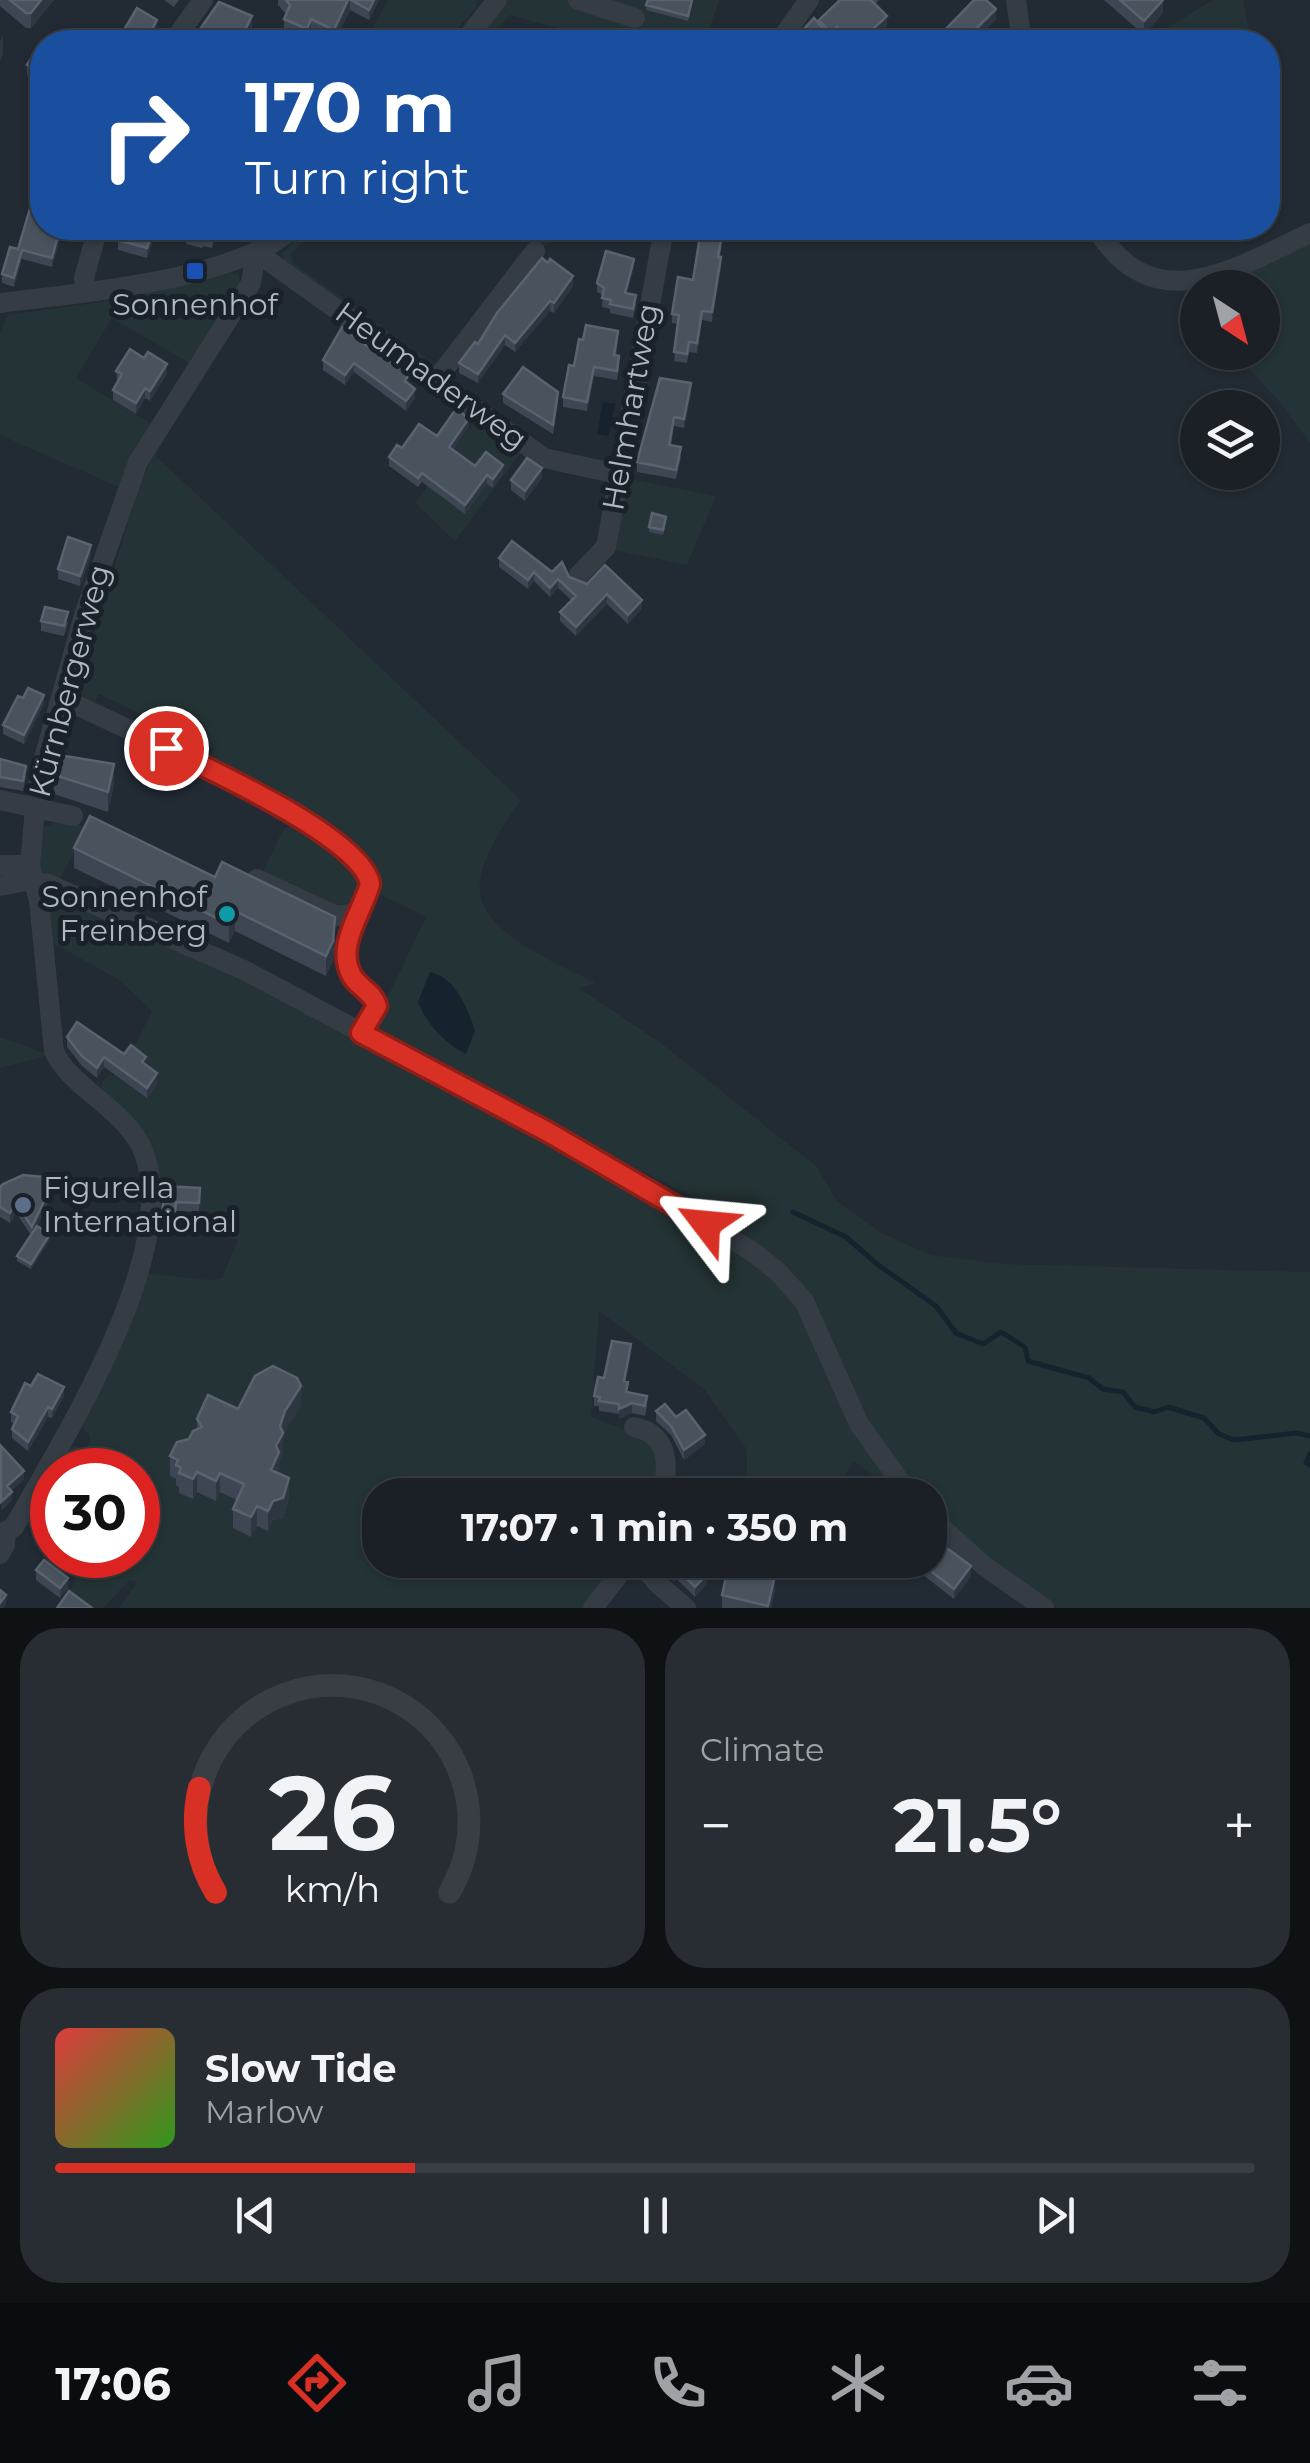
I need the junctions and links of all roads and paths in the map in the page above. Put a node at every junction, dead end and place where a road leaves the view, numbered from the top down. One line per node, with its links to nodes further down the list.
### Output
1 (203, 0): 7 (street)
2 (497, 0): 8 (street)
3 (578, 0): 6 (street)
4 (809, 0): 9 (street)
5 (1017, 0): 10 (street)
6 (635, 18)
7 (181, 30)
8 (473, 30)
9 (788, 30)
10 (1021, 30)
11 (1310, 232): 15 (street)
12 (95, 240): 18 (street)
13 (274, 240): 17 (street)
14 (662, 240): 21 (street, Helmhartweg)
15 (1105, 240)
16 (535, 251): 20 (street)
17 (256, 252): 18 (street); 20 (street, Heumaderweg); 23 (street, Kürnbergerweg)
18 (86, 291): 19 (street)
19 (0, 303)
20 (436, 380): 21 (street, Heumaderweg)
21 (618, 474): 22 (street, Helmhartweg)
22 (578, 576)
23 (62, 702): 24 (street, Kürnbergerweg); 33 (street)
24 (44, 758): 25 (street); 27 (street, Kürnbergerweg)
25 (66, 762)
26 (0, 800): 27 (street)
27 (35, 810): 28 (street); 30 (street, Kürnbergerweg)
28 (73, 816)
29 (0, 865): 30 (street)
30 (32, 873): 32 (street); 34 (street); 38 (street, Kürnbergerweg)
31 (257, 879): 33 (street)
32 (0, 886)
33 (362, 906): 34 (street)
34 (361, 1033): 37 (street)
35 (634, 1427): 36 (street)
36 (664, 1478)
37 (898, 1478)
38 (3, 1526): 40 (street, Kürnbergerweg)
39 (947, 1532): 45 (street)
40 (0, 1554)
41 (616, 1578): 43 (street)
42 (653, 1578): 44 (street)
43 (594, 1608)
44 (686, 1608)
45 (1044, 1608)

